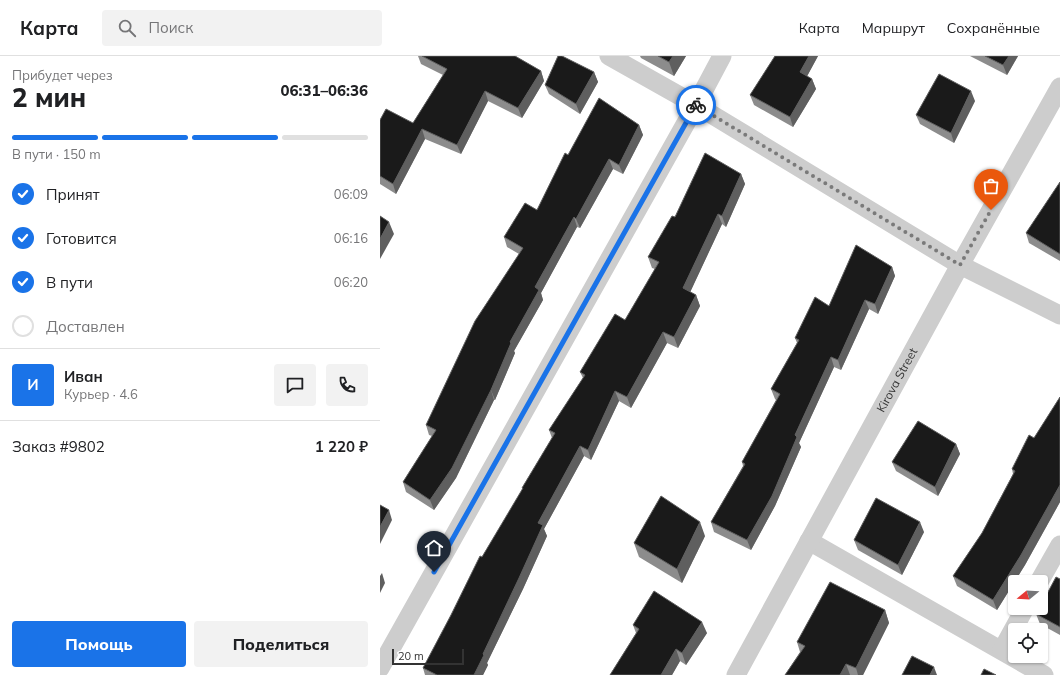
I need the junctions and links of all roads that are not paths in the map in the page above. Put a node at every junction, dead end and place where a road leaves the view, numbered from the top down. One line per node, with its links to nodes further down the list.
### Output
1 (609, 56): 4 (street)
2 (722, 56): 4 (street)
3 (1060, 87): 5 (street, Kirova Street)
4 (696, 104): 5 (street); 12 (street)
5 (960, 265): 6 (street); 7 (street, Kirova Street)
6 (1060, 315)
7 (809, 541): 11 (street); 13 (street, Kirova Street)
8 (1060, 544): 9 (street)
9 (1043, 575)
10 (1021, 615): 11 (street)
11 (1002, 650): 14 (street)
12 (380, 668)
13 (736, 675)
14 (1044, 675)

